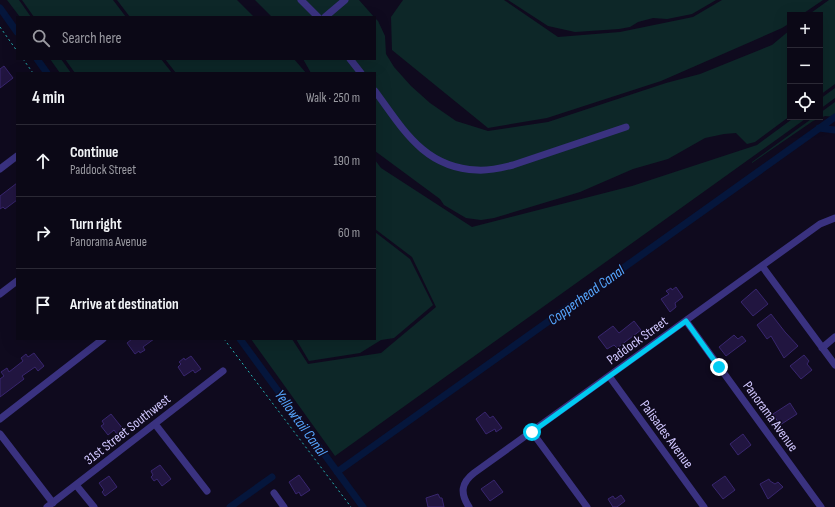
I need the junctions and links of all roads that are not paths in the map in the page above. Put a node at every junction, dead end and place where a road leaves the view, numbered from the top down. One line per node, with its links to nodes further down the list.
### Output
1 (301, 0): 3 (street)
2 (345, 0): 4 (street)
3 (317, 16)
4 (326, 16)
5 (351, 60): 6 (street)
6 (360, 72)
7 (376, 92): 8 (street)
8 (626, 126)
9 (16, 157): 10 (street)
10 (0, 169)
11 (835, 218): 12 (street, Paddock Street)
12 (762, 266): 15 (street, Paddock Street); 18 (street)
13 (16, 282): 14 (street)
14 (0, 294)
15 (686, 321): 21 (street, Paddock Street); 35 (street, Panorama Avenue)
16 (835, 337): 18 (street)
17 (102, 340): 22 (street)
18 (822, 348): 19 (street)
19 (835, 366)
20 (223, 371): 23 (street, 31st Street Southwest)
21 (609, 376): 24 (street, Paddock Street); 34 (street, Palisades Avenue)
22 (0, 419)
23 (155, 424): 26 (street, 31st Street Southwest); 27 (street)
24 (532, 432): 32 (street, Paddock Street); 33 (street)
25 (0, 434): 29 (street)
26 (76, 485): 29 (street, 31st Street Southwest); 30 (street)
27 (207, 491)
28 (274, 493): 31 (street)
29 (50, 505)
30 (94, 507)
31 (284, 507)
32 (469, 507)
33 (587, 507)
34 (704, 507)
35 (821, 507)

